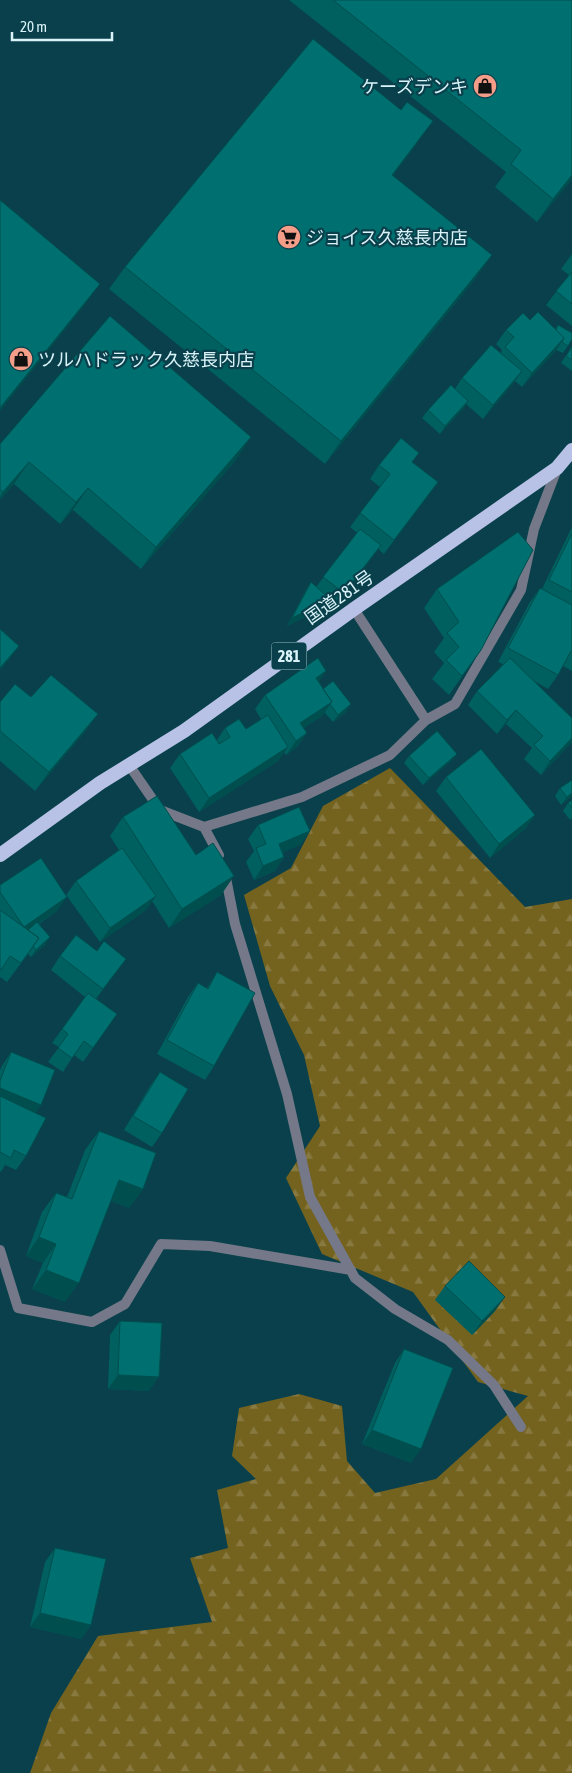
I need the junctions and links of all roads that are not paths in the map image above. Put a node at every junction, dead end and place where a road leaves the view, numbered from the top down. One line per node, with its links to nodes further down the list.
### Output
1 (572, 450): 2 (highway, 国道281号 / 281)
2 (557, 468): 3 (highway, 国道281号 / 281); 4 (street)
3 (354, 609): 4 (street); 5 (highway, 国道281号 / 281)
4 (426, 720): 6 (street)
5 (129, 766): 6 (street); 7 (highway, 国道281号 / 281)
6 (204, 827): 9 (street)
7 (0, 854)
8 (0, 1250): 9 (street)
9 (351, 1270): 10 (street)
10 (521, 1427)

